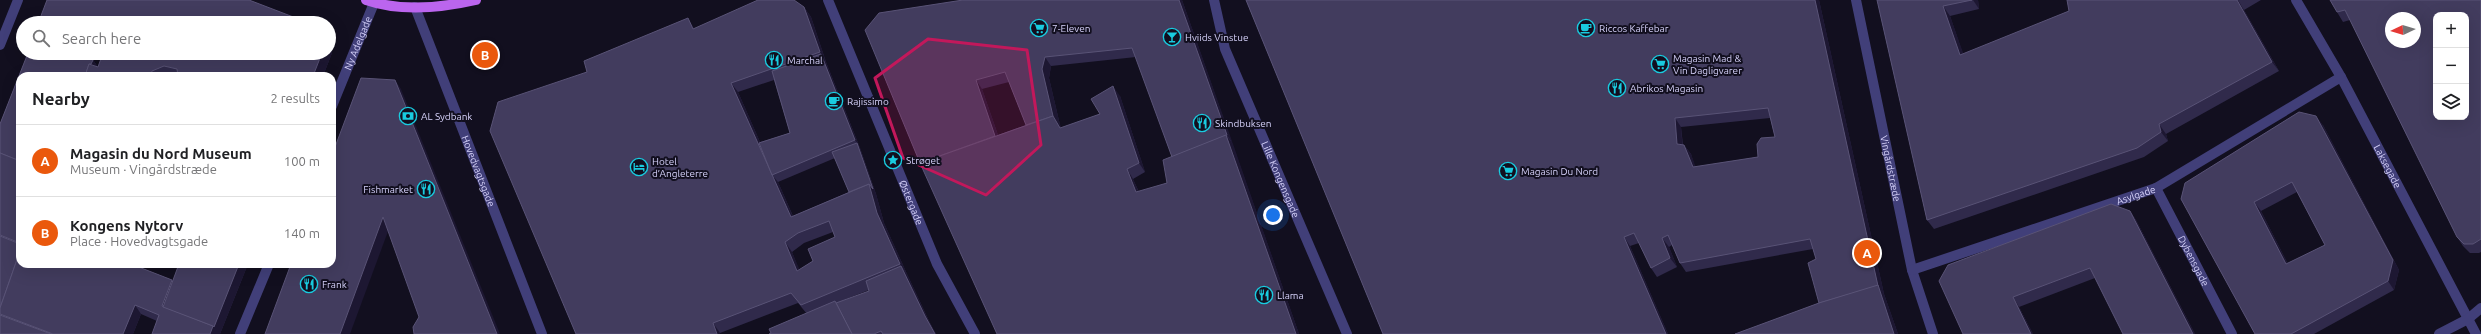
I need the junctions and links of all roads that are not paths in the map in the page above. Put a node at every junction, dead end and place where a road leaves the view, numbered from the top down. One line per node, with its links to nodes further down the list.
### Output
1 (18, 0): 9 (street)
2 (476, 0): 8 (main road)
3 (828, 0): 19 (street, Østergade)
4 (1214, 0): 20 (street, Lille Kongensgade)
5 (1856, 0): 14 (street, Vingårdstræde)
6 (2296, 0): 10 (street, Laksegade)
7 (370, 1): 8 (main road); 11 (street, Ny Adelgade)
8 (416, 7): 18 (street, Hovedvagtsgade)
9 (0, 45)
10 (2341, 77): 12 (street, Asylgade); 16 (street, Laksegade)
11 (336, 95)
12 (2156, 188): 14 (street, Asylgade); 22 (street, Dybensgade)
13 (266, 268): 17 (street)
14 (1912, 270): 21 (street, Vingårdstræde)
15 (2481, 308): 16 (street)
16 (2468, 319): 23 (street); 24 (street, Laksegade)
17 (240, 334)
18 (542, 334)
19 (975, 334)
20 (1347, 334)
21 (1933, 334)
22 (2232, 334)
23 (2439, 334)
24 (2476, 334)

